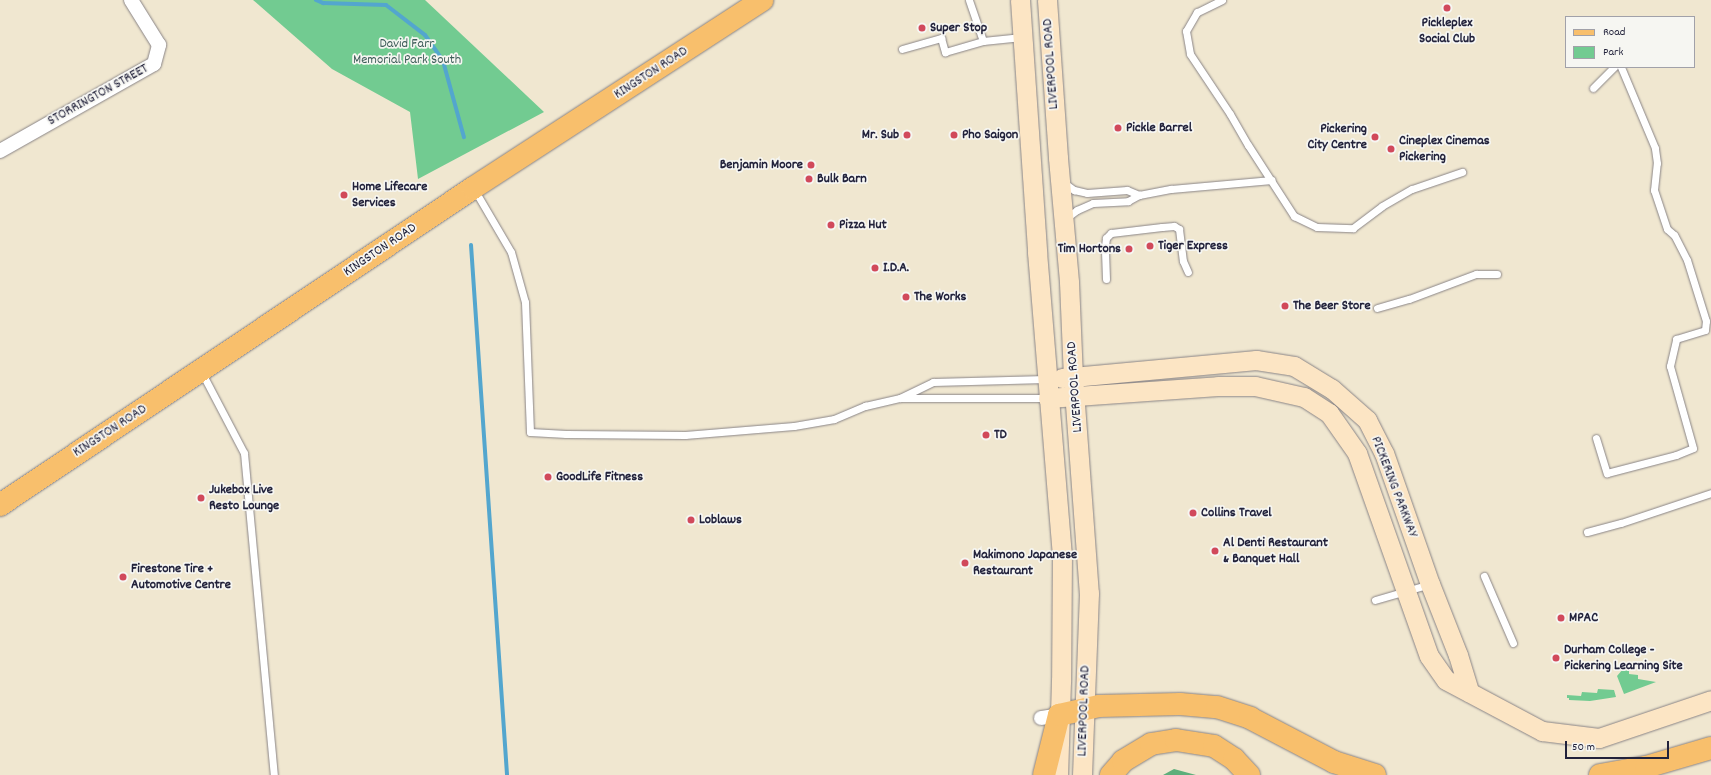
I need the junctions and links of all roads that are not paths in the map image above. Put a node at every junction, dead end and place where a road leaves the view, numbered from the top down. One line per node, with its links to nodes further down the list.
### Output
1 (131, 0): 13 (street, STORRINGTON STREET)
2 (762, 0): 17 (main road, KINGSTON ROAD)
3 (969, 0): 8 (lane)
4 (1020, 0): 7 (main road, LIVERPOOL ROAD)
5 (1047, 0): 15 (main road, LIVERPOOL ROAD)
6 (1222, 0): 16 (lane)
7 (1023, 37): 8 (lane); 26 (main road, LIVERPOOL ROAD)
8 (983, 41): 9 (lane)
9 (902, 49)
10 (1613, 68): 12 (lane)
11 (1621, 68): 30 (lane)
12 (1593, 88)
13 (0, 151)
14 (1462, 172): 16 (lane)
15 (1060, 180): 18 (lane); 19 (main road, LIVERPOOL ROAD)
16 (1272, 180): 18 (lane)
17 (473, 188): 24 (main road, KINGSTON ROAD); 28 (lane)
18 (1139, 195): 19 (lane)
19 (1063, 221): 25 (main road, LIVERPOOL ROAD)
20 (1188, 272): 22 (lane)
21 (1497, 274): 23 (lane)
22 (1106, 279)
23 (1377, 308)
24 (201, 371): 32 (main road, KINGSTON ROAD); 44 (lane)
25 (1073, 377): 26 (main road, PICKERING PARKWAY); 27 (main road, LIVERPOOL ROAD); 35 (main road, PICKERING PARKWAY)
26 (1048, 379): 28 (lane); 29 (main road, LIVERPOOL ROAD)
27 (1076, 395): 29 (main road, PICKERING PARKWAY); 36 (main road, PICKERING PARKWAY); 41 (main road, LIVERPOOL ROAD)
28 (900, 398): 29 (lane)
29 (1048, 398): 42 (main road, LIVERPOOL ROAD)
30 (1596, 438)
31 (1711, 493): 33 (lane)
32 (0, 505)
33 (1587, 532)
34 (1484, 576): 38 (lane)
35 (1430, 584): 36 (lane); 39 (main road, PICKERING PARKWAY)
36 (1405, 590): 37 (lane); 39 (main road, PICKERING PARKWAY)
37 (1375, 600)
38 (1512, 643)
39 (1469, 692): 40 (main road, PICKERING PARKWAY)
40 (1711, 700)
41 (1085, 709): 42 (main road); 47 (main road, LIVERPOOL ROAD); 50 (main road)
42 (1050, 716): 45 (main road); 46 (main road, LIVERPOOL ROAD)
43 (1711, 748): 51 (main road)
44 (274, 775)
45 (1044, 775)
46 (1058, 775)
47 (1082, 775)
48 (1111, 775): 49 (main road)
49 (1249, 775)
50 (1375, 775)
51 (1600, 775)

